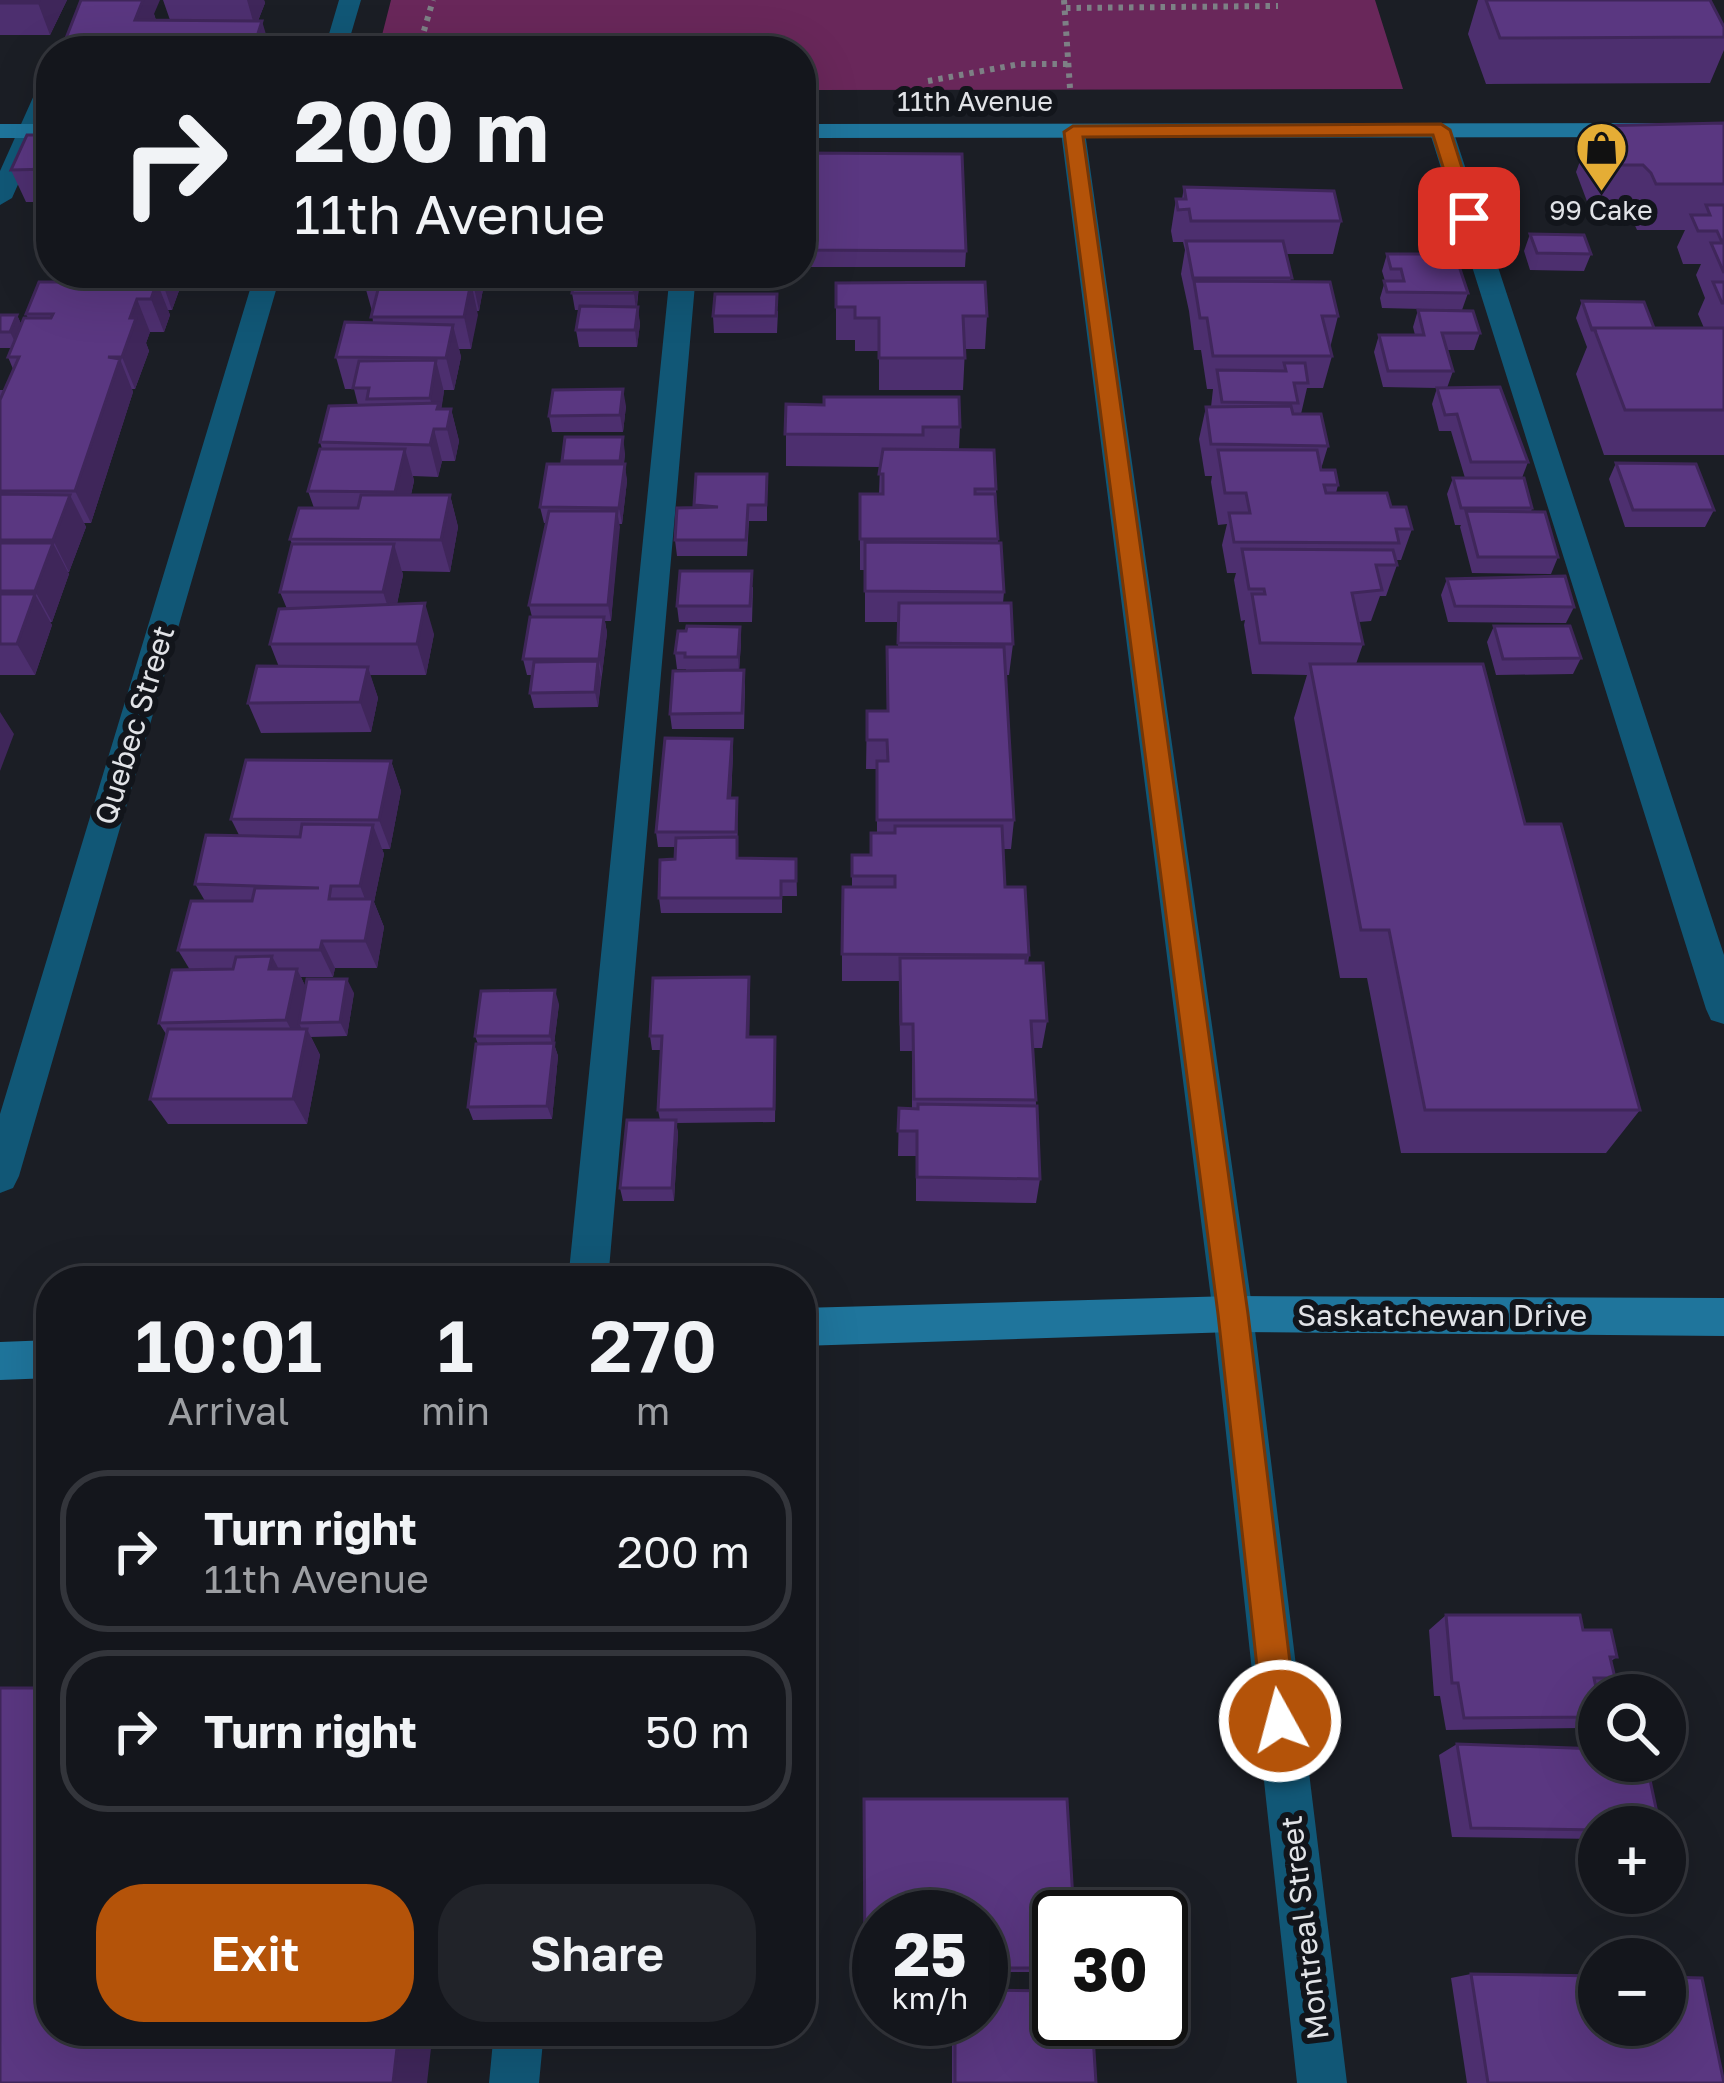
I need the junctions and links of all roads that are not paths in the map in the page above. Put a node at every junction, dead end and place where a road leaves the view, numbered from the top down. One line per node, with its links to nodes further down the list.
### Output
1 (350, 0): 2 (street)
2 (339, 36)
3 (816, 130): 8 (street, 11th Avenue)
4 (1441, 130): 5 (street, 11th Avenue); 8 (street, 11th Avenue); 13 (street)
5 (1724, 130)
6 (0, 131): 7 (street)
7 (36, 131)
8 (1073, 132): 16 (street, Montreal Street)
9 (36, 138): 10 (street)
10 (0, 198)
11 (264, 288): 14 (street, Quebec Street)
12 (682, 288): 15 (street)
13 (1724, 1009)
14 (0, 1176)
15 (589, 1266)
16 (1233, 1314): 17 (street, Saskatchewan Drive); 18 (street, Saskatchewan Drive); 23 (street, Montreal Street)
17 (1724, 1317)
18 (816, 1327)
19 (36, 1360): 20 (street)
20 (0, 1361)
21 (518, 2046): 22 (street)
22 (514, 2083)
23 (1322, 2083)

